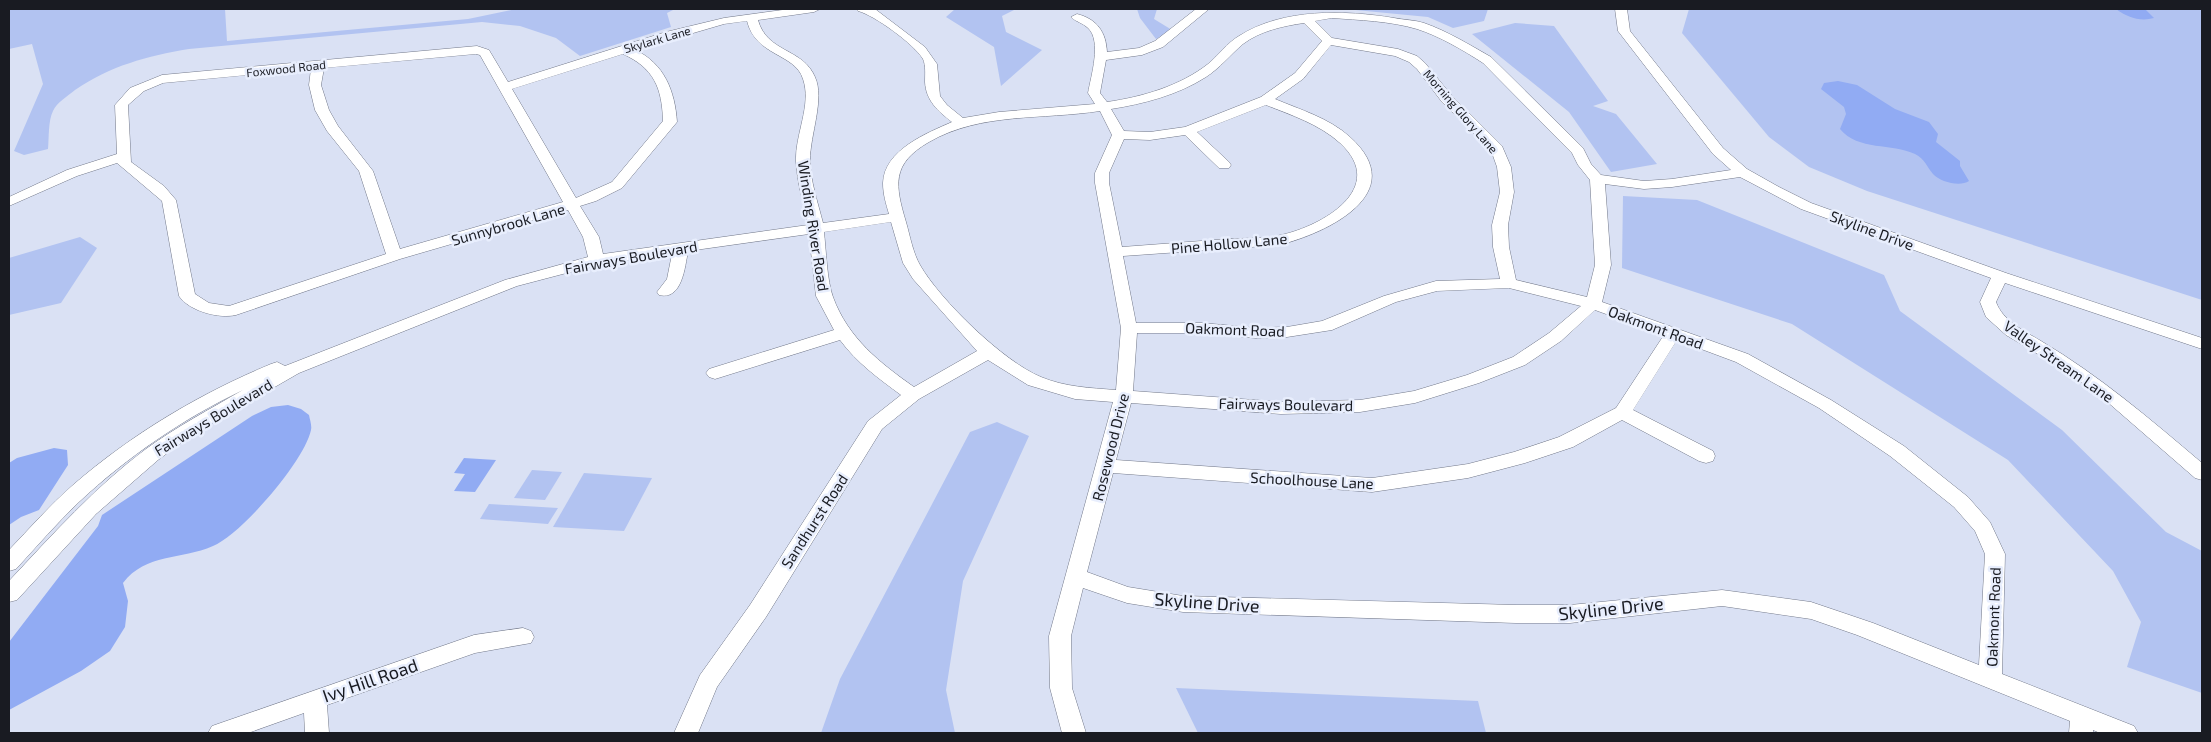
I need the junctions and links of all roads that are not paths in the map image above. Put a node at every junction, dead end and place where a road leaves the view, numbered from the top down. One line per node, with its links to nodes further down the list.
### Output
1 (814, 9): 6 (street, Skylark Lane)
2 (862, 9): 15 (street)
3 (1203, 9): 10 (street)
4 (1621, 9): 20 (street, Skyline Drive)
5 (1077, 17): 10 (street)
6 (752, 18): 9 (street, Skylark Lane); 25 (street, Winding River Road)
7 (1307, 19): 8 (street); 14 (street, Fairways Boulevard); 21 (street, Fairways Boulevard)
8 (1328, 40): 13 (street); 31 (street, Morning Glory Lane)
9 (623, 48): 12 (street, Skylark Lane); 23 (street, Sunnybrook Lane)
10 (1100, 57): 14 (street)
11 (318, 64): 12 (street, Foxwood Road); 18 (street, Foxwood Road); 28 (street)
12 (504, 87): 23 (street, Foxwood Road)
13 (1266, 100): 16 (street); 27 (street, Pine Hollow Lane)
14 (1103, 106): 15 (street, Fairways Boulevard); 17 (street)
15 (962, 123): 24 (street, Fairways Boulevard)
16 (1188, 131): 17 (street); 19 (street)
17 (1119, 135): 27 (street, Rosewood Drive)
18 (124, 156): 22 (street); 28 (street, Sunnybrook Lane)
19 (1224, 165)
20 (1742, 172): 21 (street); 30 (street, Skyline Drive)
21 (1598, 179): 33 (street)
22 (9, 202)
23 (573, 205): 28 (street, Sunnybrook Lane); 29 (street, Foxwood Road)
24 (897, 217): 25 (street, Fairways Boulevard); 38 (street, Fairways Boulevard)
25 (816, 228): 26 (street, Fairways Boulevard); 35 (street, Winding River Road)
26 (681, 248): 29 (street, Fairways Boulevard); 32 (street)
27 (1114, 252): 34 (street, Rosewood Drive)
28 (395, 256)
29 (596, 260): 39 (street, Fairways Boulevard)
30 (2000, 276): 37 (street, Skyline Drive); 46 (street, Valley Stream Lane)
31 (1509, 283): 33 (street, Oakmont Road); 34 (street, Oakmont Road)
32 (666, 292)
33 (1593, 304): 36 (street, Oakmont Road); 42 (street, Fairways Boulevard)
34 (1128, 328): 42 (street, Rosewood Drive)
35 (844, 333): 40 (street); 41 (street, Winding River Road)
36 (1673, 334): 43 (street, Schoolhouse Lane); 51 (street, Oakmont Road)
37 (2202, 344)
38 (988, 352): 41 (street, Sandhurst Road); 42 (street, Fairways Boulevard)
39 (319, 358): 47 (street, Fairways Boulevard); 49 (street, Fairways Boulevard)
40 (715, 373)
41 (913, 395): 56 (street, Sandhurst Road)
42 (1124, 396): 45 (street, Rosewood Drive)
43 (1622, 412): 44 (street); 45 (street, Schoolhouse Lane)
44 (1706, 456)
45 (1106, 466): 48 (street, Rosewood Drive)
46 (2202, 473)
47 (9, 563)
48 (1077, 578): 51 (street, Skyline Drive); 57 (street, Rosewood Drive)
49 (9, 594)
50 (523, 637): 52 (street, Ivy Hill Road)
51 (1990, 679): 53 (street, Skyline Drive)
52 (315, 699): 54 (street, Ivy Hill Road); 55 (street)
53 (2081, 724): 58 (street, Skyline Drive)
54 (220, 733)
55 (317, 733)
56 (686, 733)
57 (1074, 733)
58 (2126, 733)

